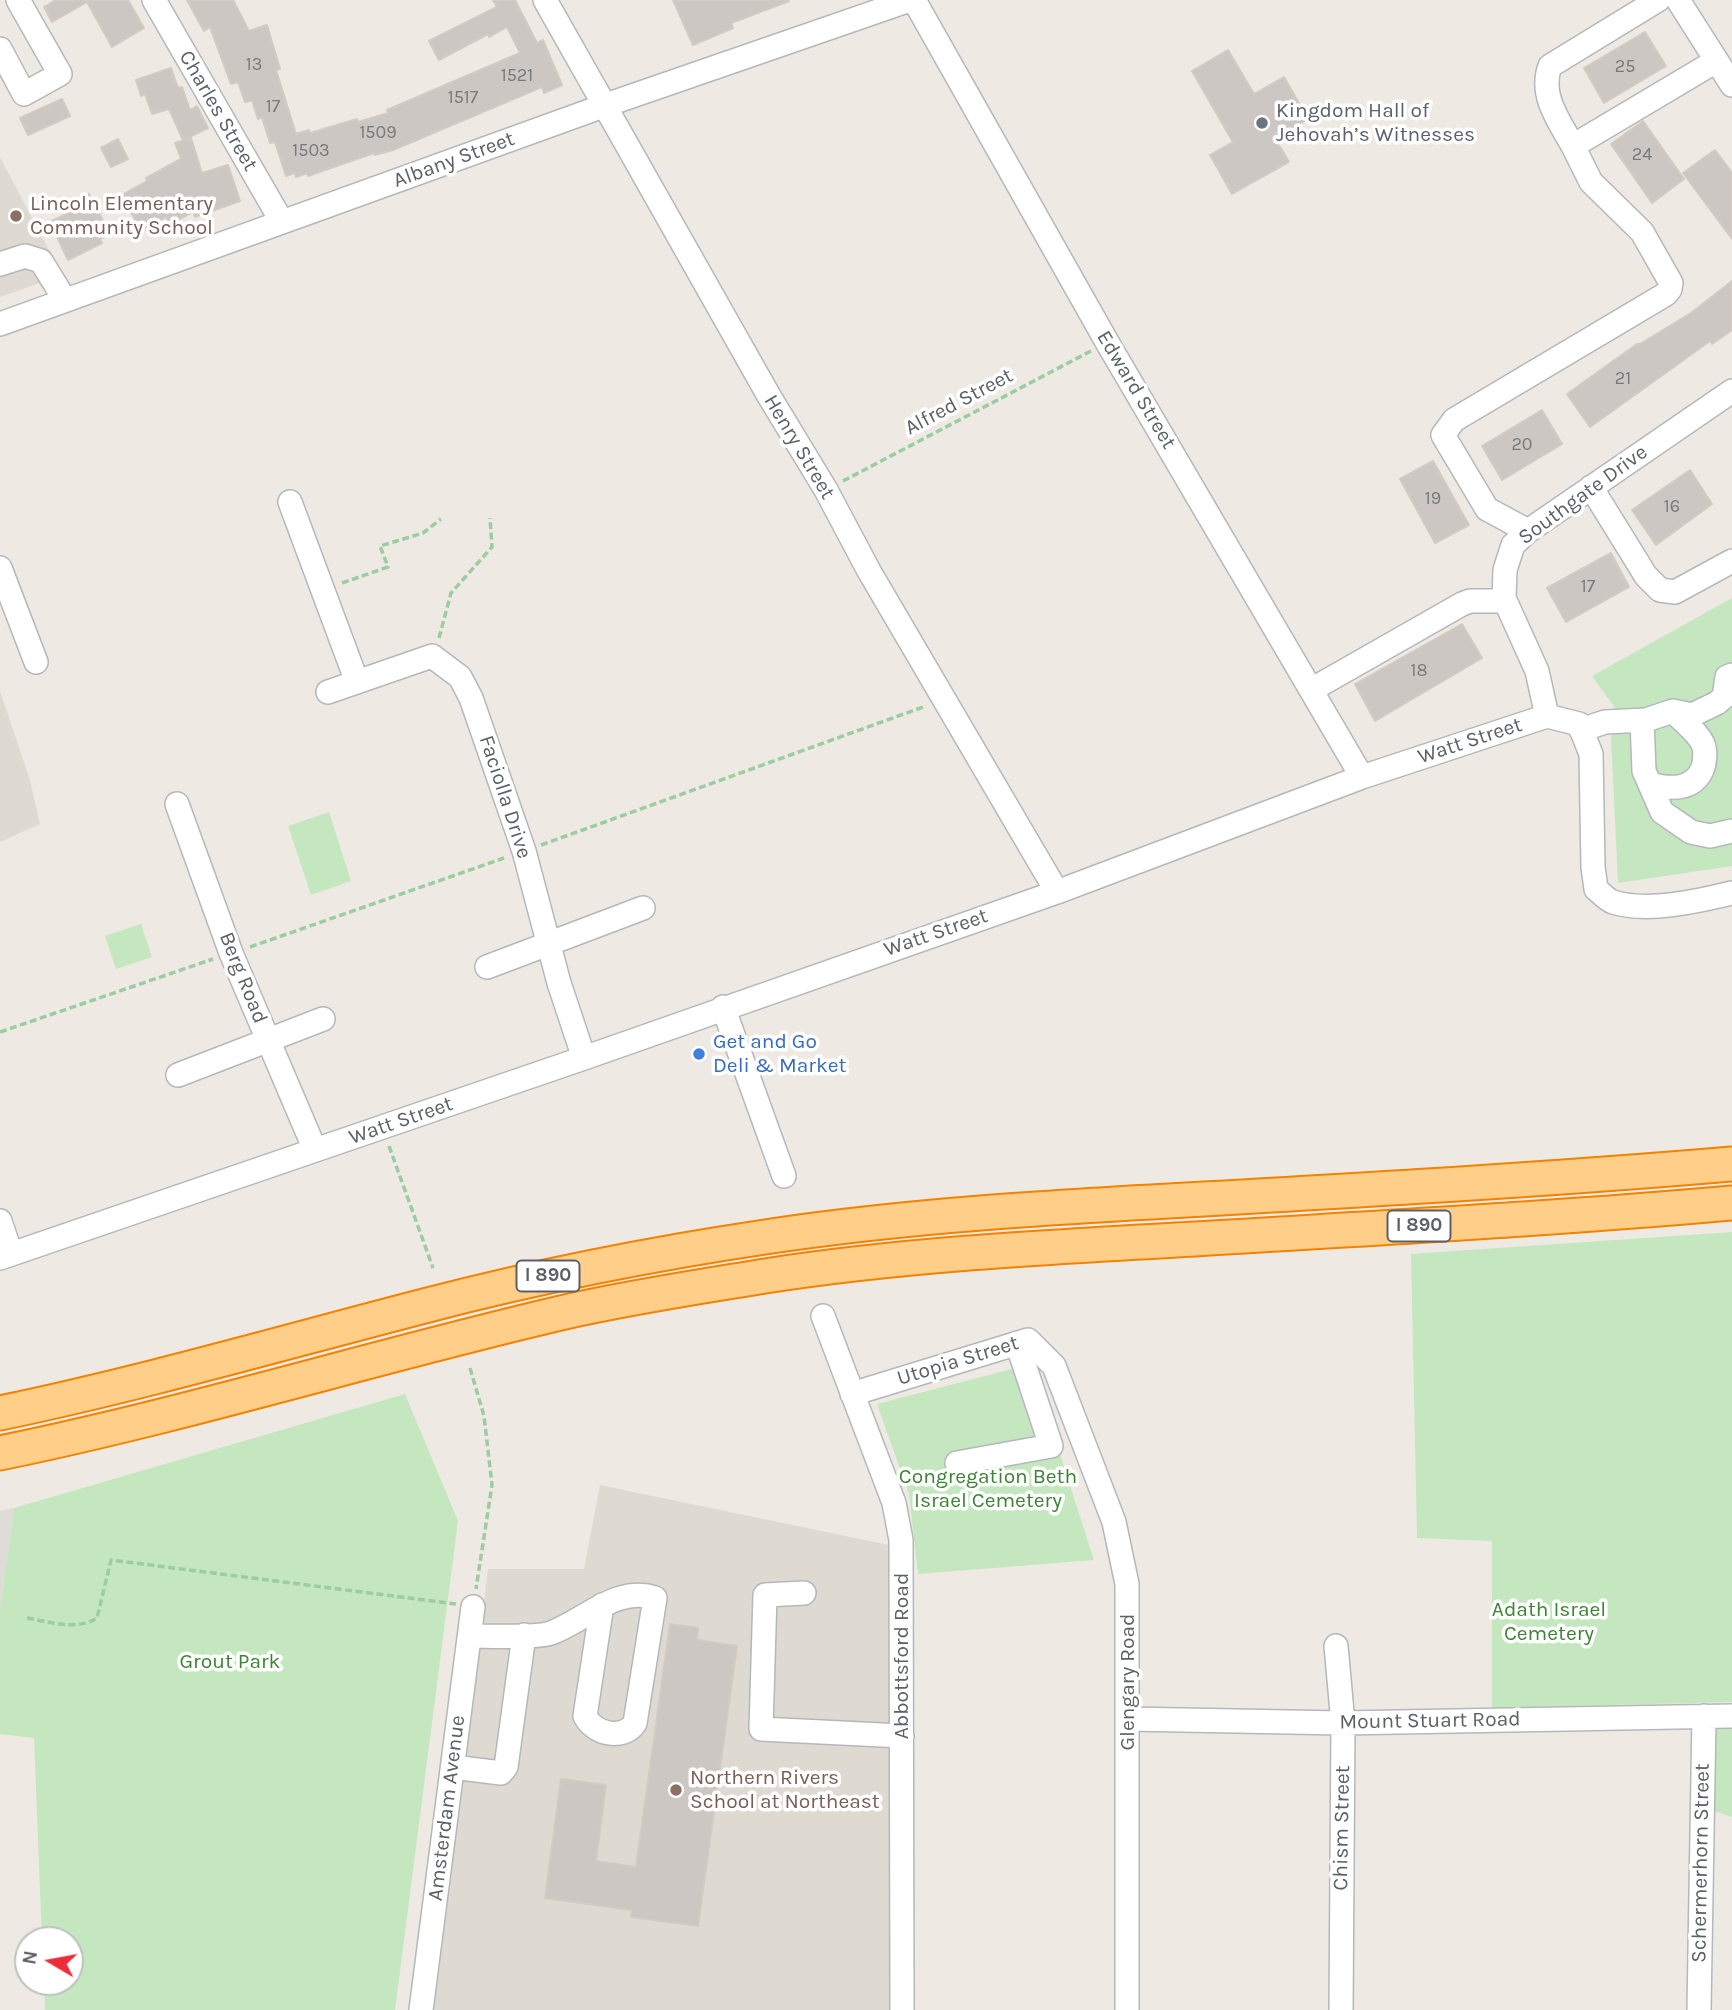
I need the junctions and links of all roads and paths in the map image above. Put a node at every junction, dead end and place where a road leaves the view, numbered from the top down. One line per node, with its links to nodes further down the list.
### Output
1 (18, 0): 7 (street)
2 (154, 0): 12 (street, Charles Street)
3 (545, 0): 10 (street, Henry Street)
4 (912, 0): 10 (street, Albany Street); 16 (street, Edward Street)
5 (1658, 0): 11 (street)
6 (1678, 0): 8 (street)
7 (0, 50)
8 (1716, 61): 9 (street); 11 (street)
9 (1732, 85)
10 (606, 106): 12 (street, Albany Street); 19 (street, Henry Street)
11 (1573, 146): 23 (street)
12 (282, 222): 14 (street, Albany Street)
13 (0, 264): 14 (street)
14 (65, 300): 15 (street, Albany Street)
15 (0, 324)
16 (1107, 342): 19 (path, Alfred Street); 32 (street, Edward Street)
17 (1730, 397): 18 (street, Southgate Drive)
18 (1591, 487): 23 (street, Southgate Drive); 24 (street)
19 (826, 491): 34 (street, Henry Street)
20 (290, 502): 26 (street)
21 (490, 518): 28 (path)
22 (441, 519): 26 (path)
23 (1528, 531): 27 (street, Southgate Drive)
24 (1732, 561)
25 (0, 568): 29 (street)
26 (323, 590): 31 (street)
27 (1505, 601): 32 (street); 36 (street, Southgate Drive)
28 (432, 656): 31 (street); 43 (street, Faciolla Drive)
29 (36, 662)
30 (1732, 675): 35 (street)
31 (357, 682): 33 (street)
32 (1311, 690): 39 (street, Edward Street)
33 (328, 692)
34 (946, 699): 43 (path); 44 (street, Henry Street)
35 (1673, 712): 37 (street); 40 (street)
36 (1547, 716): 38 (street, Watt Street); 39 (street, Watt Street)
37 (1642, 720): 38 (street); 40 (street)
38 (1581, 730): 45 (street)
39 (1362, 777): 44 (street, Watt Street)
40 (1650, 784): 42 (street)
41 (177, 804): 48 (street, Berg Road)
42 (1732, 831)
43 (524, 851): 47 (street, Faciolla Drive); 48 (path)
44 (1056, 891): 50 (street, Watt Street)
45 (1732, 893)
46 (643, 908): 47 (street)
47 (549, 945): 49 (street); 54 (street, Faciolla Drive)
48 (231, 953): 52 (path); 53 (street, Berg Road)
49 (487, 967)
50 (723, 1007): 54 (street, Watt Street); 59 (street)
51 (323, 1019): 53 (street)
52 (0, 1032)
53 (269, 1042): 55 (street); 57 (street, Berg Road)
54 (584, 1058): 56 (street, Watt Street)
55 (178, 1075)
56 (383, 1128): 57 (street, Watt Street); 63 (path)
57 (315, 1150): 62 (street, Watt Street)
58 (1732, 1164): 69 (highway, I 890)
59 (784, 1175)
60 (1732, 1203): 70 (highway, I 890)
61 (0, 1221): 62 (street)
62 (6, 1256)
63 (433, 1268)
64 (822, 1315): 68 (street, Abbottsford Road)
65 (1017, 1343): 66 (street, Utopia Street); 68 (street, Utopia Street); 71 (street)
66 (1054, 1366): 81 (street, Glengary Road)
67 (470, 1368): 74 (path)
68 (852, 1394): 83 (street, Abbottsford Road)
69 (0, 1413)
70 (0, 1453)
71 (957, 1463)
72 (804, 1593): 83 (street)
73 (602, 1605): 73 (street); 76 (street)
74 (474, 1607): 75 (path); 77 (street, Amsterdam Avenue)
75 (27, 1618)
76 (524, 1635): 77 (street); 84 (street)
77 (470, 1636): 84 (street, Amsterdam Avenue)
78 (1336, 1646): 82 (street, Chism Street)
79 (1704, 1716): 80 (street, Mount Stuart Road); 82 (street, Mount Stuart Road); 89 (street, Schermerhorn Street)
80 (1732, 1716)
81 (1128, 1719): 82 (street, Mount Stuart Road); 87 (street, Glengary Road)
82 (1343, 1723): 88 (street, Chism Street)
83 (902, 1736): 86 (street, Abbottsford Road)
84 (453, 1767): 85 (street, Amsterdam Avenue)
85 (421, 2010)
86 (902, 2010)
87 (1127, 2010)
88 (1341, 2010)
89 (1699, 2010)

